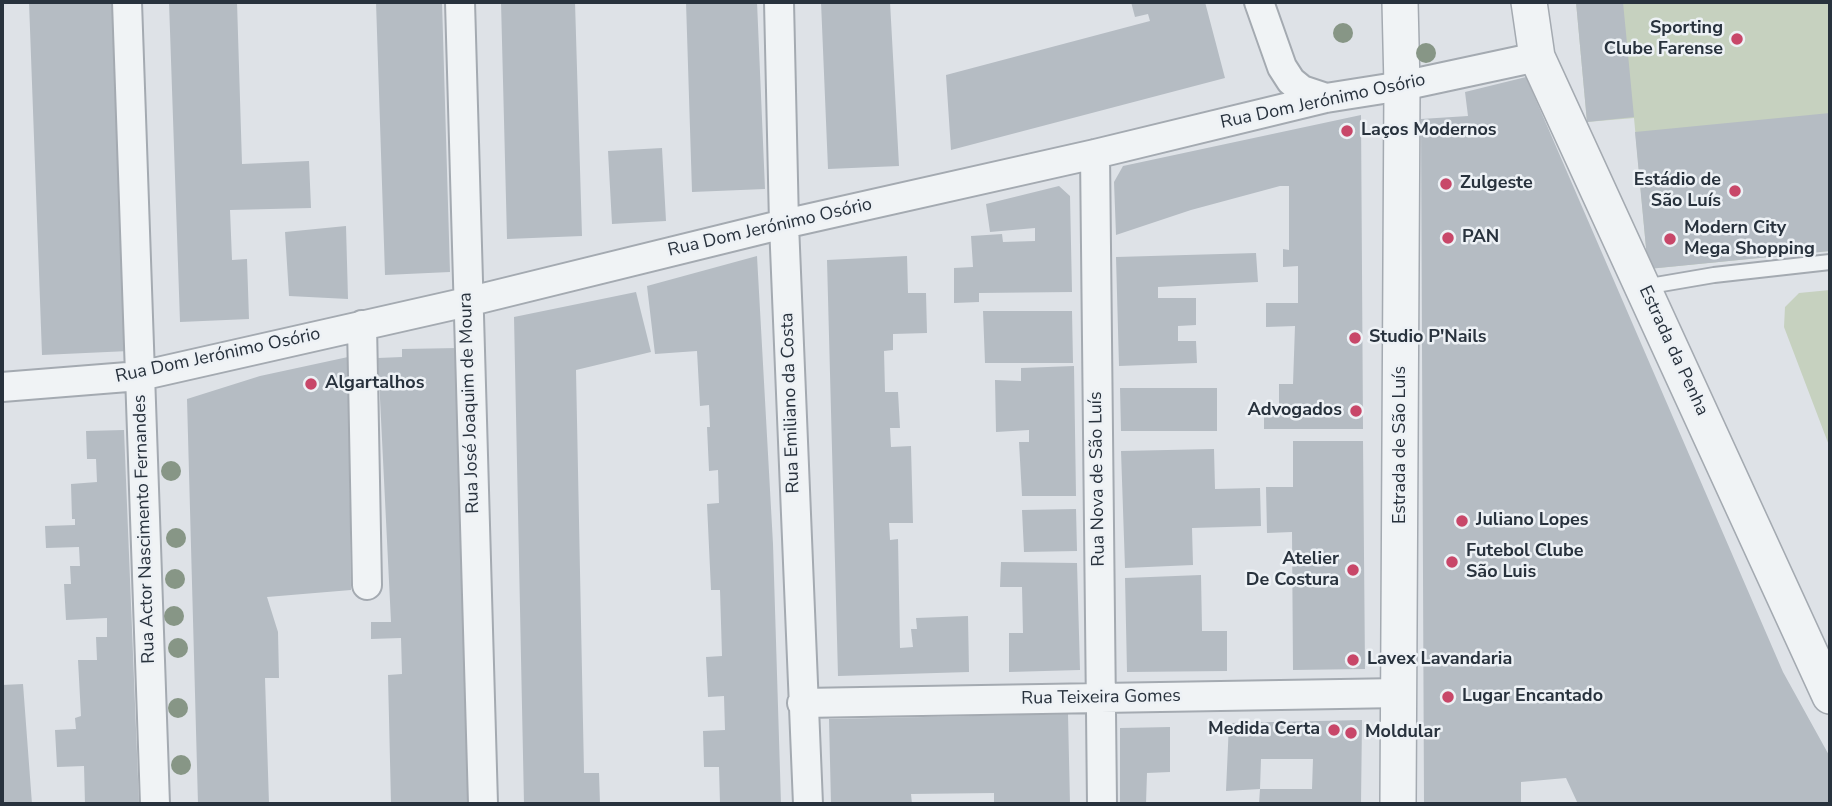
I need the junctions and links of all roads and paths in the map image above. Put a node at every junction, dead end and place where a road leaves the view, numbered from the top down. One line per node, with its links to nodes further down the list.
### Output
1 (127, 2): 16 (street, Rua Actor Nascimento Fernandes)
2 (460, 2): 14 (street, Rua José Joaquim de Moura)
3 (779, 2): 11 (street, Rua Emiliano da Costa)
4 (1259, 2): 9 (street)
5 (1400, 2): 8 (street, Estrada de São Luís)
6 (1529, 2): 7 (street, Estrada da Penha)
7 (1537, 57): 8 (street, Rua Dom Jerónimo Osório); 13 (street, Estrada da Penha)
8 (1402, 86): 9 (street, Rua Dom Jerónimo Osório); 19 (street, Estrada de São Luís)
9 (1326, 98): 10 (street, Rua Dom Jerónimo Osório)
10 (1095, 154): 11 (street, Rua Dom Jerónimo Osório); 21 (street, Rua Nova de São Luís)
11 (784, 224): 14 (street, Rua Dom Jerónimo Osório); 22 (street, Rua Emiliano da Costa)
12 (1830, 262): 13 (lane)
13 (1644, 288): 20 (street, Estrada da Penha)
14 (467, 302): 15 (street, Rua Dom Jerónimo Osório); 24 (street, Rua José Joaquim de Moura)
15 (362, 325): 16 (street, Rua Dom Jerónimo Osório); 18 (street)
16 (140, 376): 17 (street, Rua Dom Jerónimo Osório); 23 (street, Rua Actor Nascimento Fernandes)
17 (2, 387)
18 (367, 584)
19 (1400, 692): 21 (street, Rua Teixeira Gomes); 27 (street, Estrada de São Luís)
20 (1830, 696)
21 (1100, 698): 22 (street, Rua Teixeira Gomes); 26 (street, Rua Nova de São Luís)
22 (802, 703): 25 (street, Rua Emiliano da Costa)
23 (155, 804)
24 (483, 804)
25 (808, 804)
26 (1102, 804)
27 (1398, 804)

